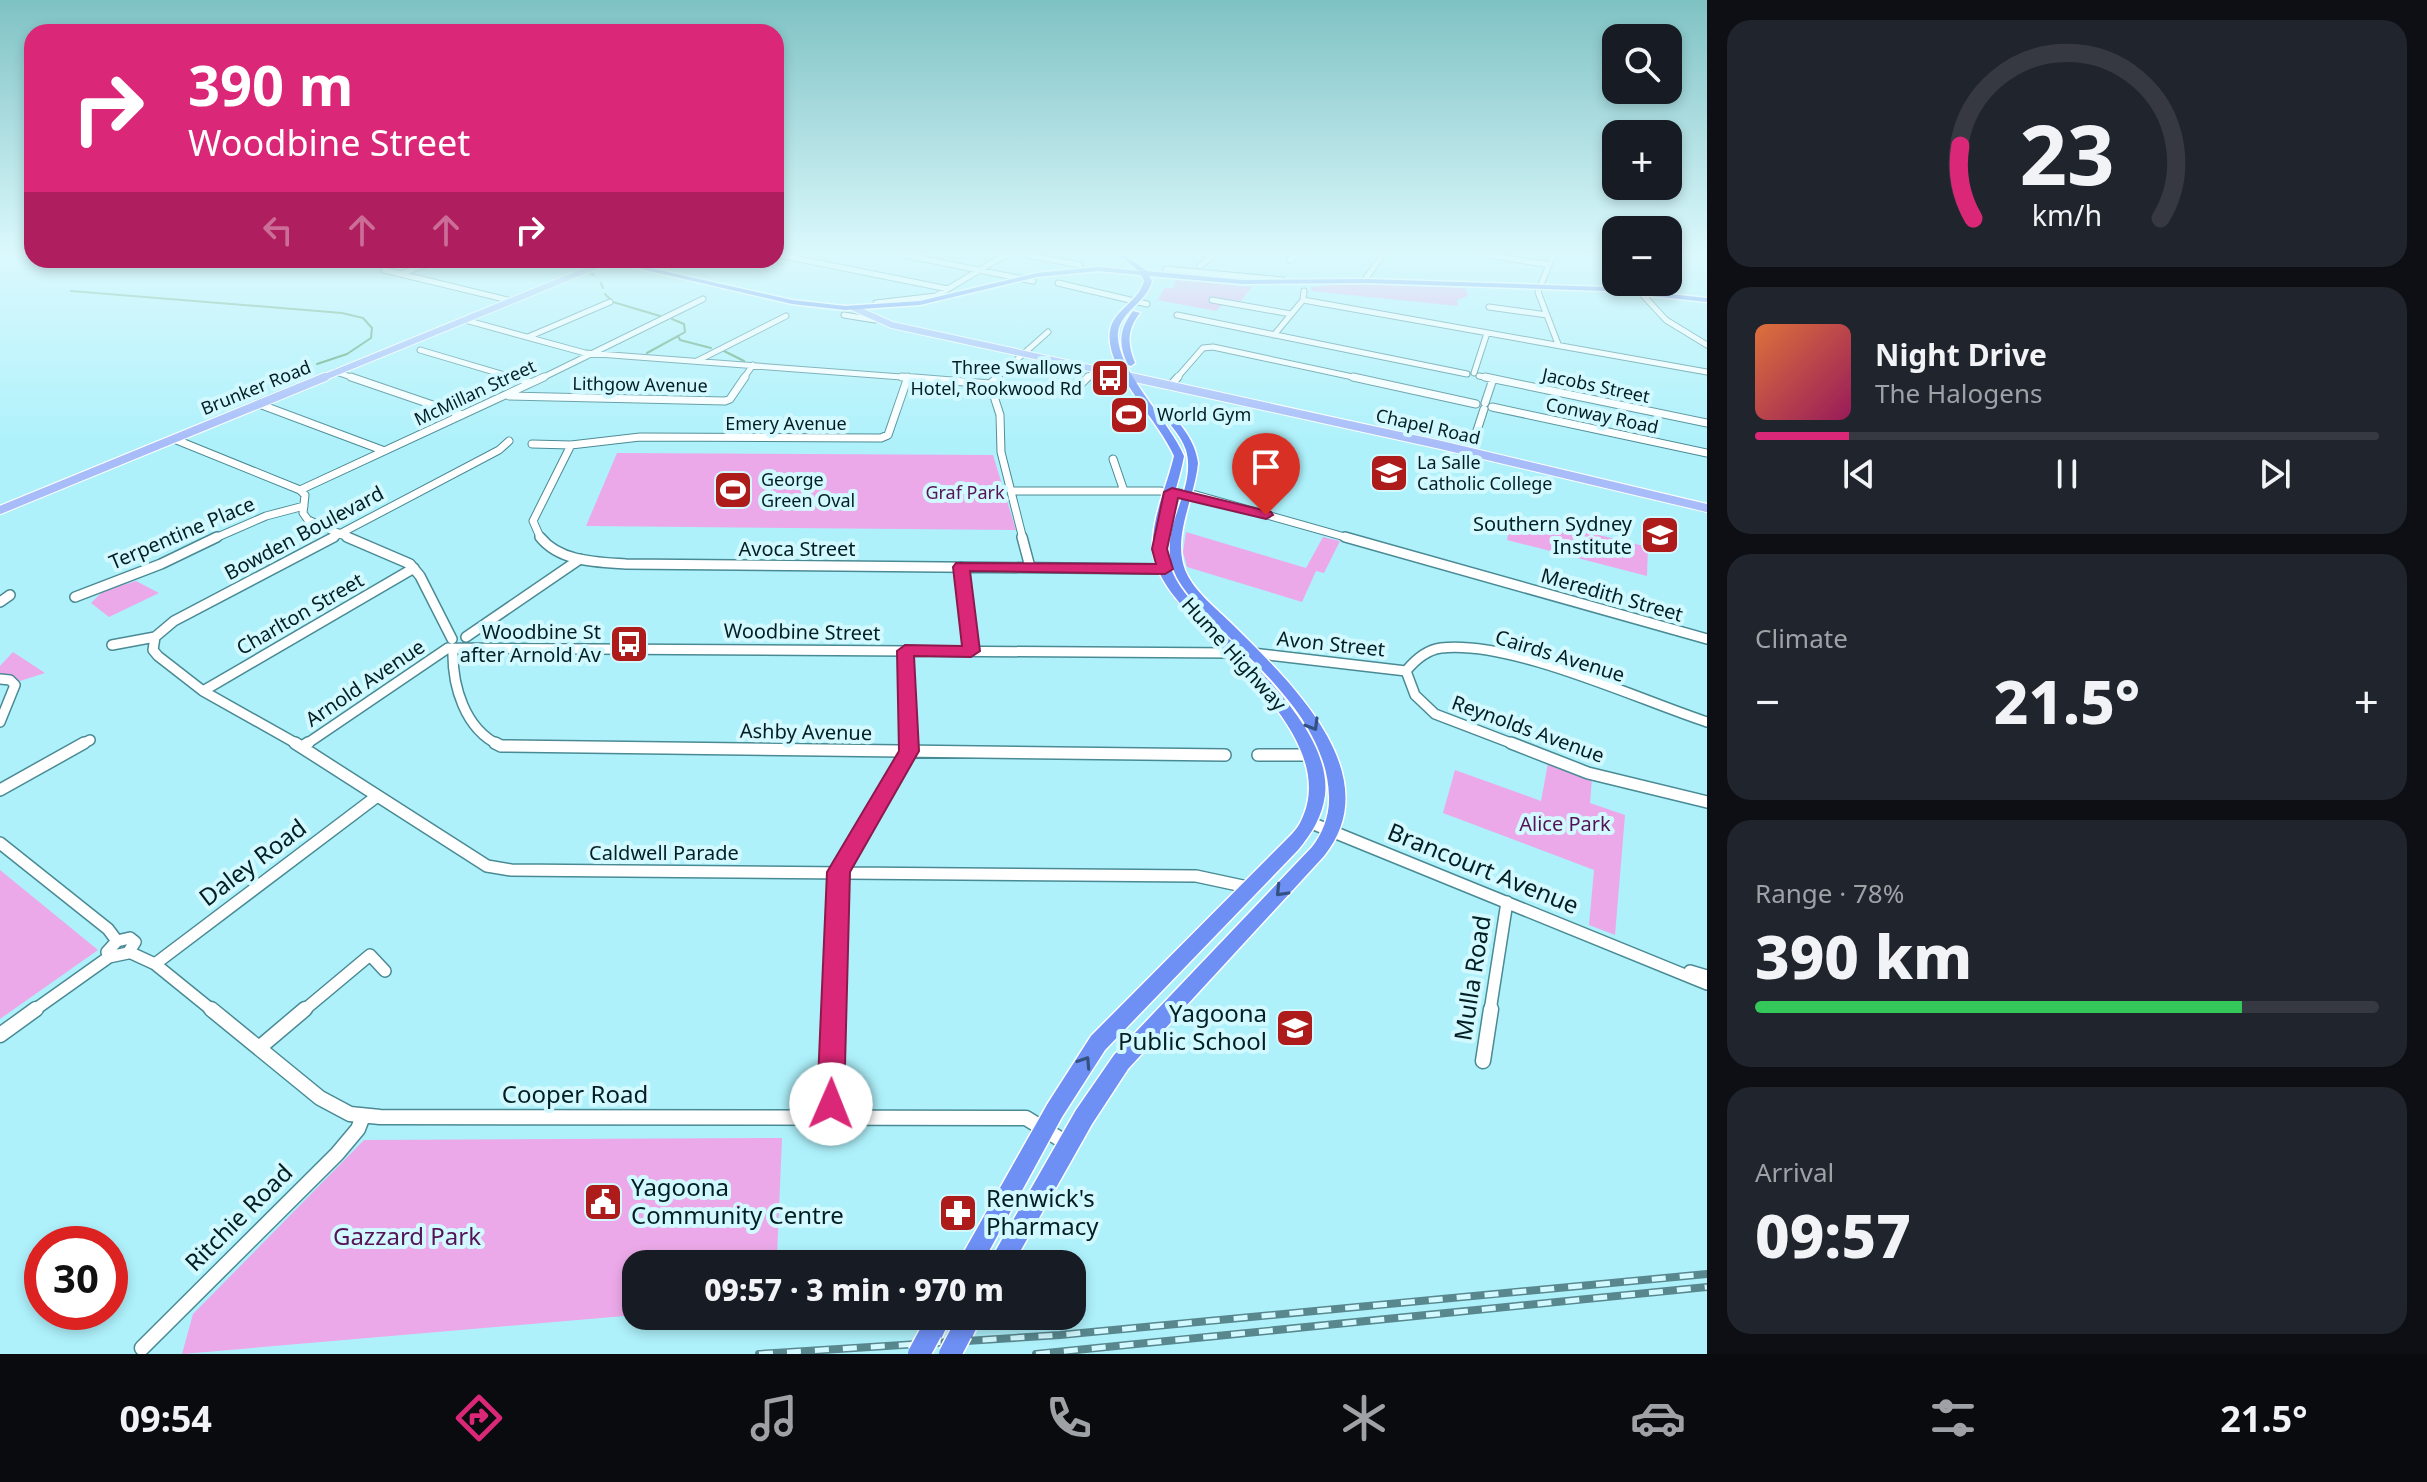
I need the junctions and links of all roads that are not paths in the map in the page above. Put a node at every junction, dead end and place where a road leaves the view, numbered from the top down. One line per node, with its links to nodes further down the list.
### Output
1 (469, 318): 13 (main road, Brunker Road)
2 (572, 318): 18 (street)
3 (664, 318): 22 (street, McMillan Street)
4 (782, 318): 24 (street)
5 (864, 318): 14 (street)
6 (872, 318): 14 (main road)
7 (1131, 318): 31 (highway)
8 (1192, 318): 17 (street, Jacobs Street)
9 (1288, 318): 17 (street)
10 (1404, 318): 16 (street)
11 (1548, 318): 19 (street)
12 (1664, 318): 20 (street)
13 (465, 320): 18 (street); 27 (main road, Brunker Road)
14 (875, 320): 23 (main road, Chapel Road)
15 (1048, 332): 23 (street)
16 (1487, 333): 19 (street); 29 (street)
17 (1274, 335): 29 (street, Jacobs Street)
18 (528, 337): 22 (street)
19 (1558, 344): 28 (street)
20 (1707, 345)
21 (420, 350): 33 (street)
22 (592, 354): 24 (street); 33 (street, McMillan Street)
23 (1021, 355): 26 (main road, Chapel Road); 34 (street)
24 (697, 361): 25 (street)
25 (753, 365): 30 (street); 37 (street, Lithgow Avenue)
26 (1095, 371): 31 (main road, Chapel Road); 36 (street)
27 (336, 372): 38 (main road, Brunker Road); 40 (street)
28 (1707, 372)
29 (1474, 375): 32 (street, Jacobs Street)
30 (908, 377): 34 (street); 45 (street, Emery Avenue)
31 (1135, 379): 35 (main road, Chapel Road); 49 (highway); 51 (highway)
32 (1493, 379): 39 (street); 41 (street, Jacobs Street)
33 (531, 383): 37 (street, McMillan Street)
34 (990, 384): 53 (street)
35 (1170, 386): 39 (street, Conway Road); 47 (main road, Chapel Road)
36 (1078, 387)
37 (506, 396): 40 (street, McMillan Street)
38 (259, 404): 42 (main road, Brunker Road); 46 (street)
39 (1487, 406): 47 (street); 48 (street, Conway Road)
40 (462, 415): 46 (street, McMillan Street)
41 (1707, 423)
42 (174, 439): 52 (street); 58 (main road, Brunker Road)
43 (509, 441): 59 (street, Bowden Boulevard)
44 (532, 444): 45 (street)
45 (571, 445): 60 (street, Avoca Street)
46 (382, 450): 52 (street, McMillan Street)
47 (1470, 452): 57 (main road, Chapel Road)
48 (1707, 453)
49 (1179, 457): 51 (highway); 55 (highway, Hume Highway)
50 (1113, 459): 54 (street)
51 (1193, 459): 55 (highway, Hume Highway)
52 (300, 490): 56 (street)
53 (1012, 491): 54 (street, Meredith Street); 62 (street)
54 (1124, 491): 55 (street, Meredith Street)
55 (1178, 493): 64 (highway, Hume Highway); 69 (street, Meredith Street); 76 (highway, Hume Highway)
56 (304, 506): 59 (street); 66 (street, Terpentine Place)
57 (1707, 508)
58 (0, 510)
59 (341, 534): 63 (street); 68 (street, Bowden Boulevard)
60 (580, 559): 61 (street, Avoca Street); 70 (street)
61 (961, 567): 62 (street, Avoca Street); 74 (street)
62 (1030, 567): 64 (street, Avoca Street)
63 (414, 568): 72 (street, Ashby Avenue); 79 (street, Charlton Street)
64 (1165, 569): 75 (highway, Hume Highway)
65 (10, 595): 67 (street)
66 (75, 597)
67 (0, 602)
68 (155, 637): 71 (street, Bowden Boulevard); 79 (street, Caldwell Parade)
69 (1707, 639)
70 (466, 642): 72 (street, Arnold Avenue); 73 (street, Woodbine Street)
71 (112, 645)
72 (451, 646): 83 (street, Arnold Avenue); 84 (street, Ashby Avenue)
73 (905, 651): 74 (street, Woodbine Street); 84 (street)
74 (971, 651): 75 (street, Woodbine Street)
75 (1233, 653): 87 (highway, Hume Highway)
76 (1252, 653): 77 (street, Avon Street); 92 (highway, Hume Highway, one-way to 92)
77 (1406, 671): 81 (street, Cairds Avenue); 90 (street, Reynolds Avenue)
78 (0, 679): 80 (street)
79 (203, 691): 83 (street, Caldwell Parade)
80 (0, 722)
81 (1707, 722)
82 (90, 740): 88 (street)
83 (302, 747): 89 (street, Caldwell Parade)
84 (909, 751): 85 (street, Ashby Avenue); 94 (street)
85 (1225, 755)
86 (1258, 755): 87 (street)
87 (1311, 755): 91 (highway, Hume Highway)
88 (0, 790)
89 (376, 797): 94 (street, Caldwell Parade); 101 (street, Daley Road)
90 (1707, 802)
91 (1309, 822): 92 (street, Brancourt Avenue); 95 (highway, Hume Highway)
92 (1330, 832): 96 (street, Brancourt Avenue); 111 (highway, Hume Highway, one-way to 111)
93 (0, 843): 97 (street)
94 (839, 872): 95 (street, Caldwell Parade); 109 (street)
95 (1252, 888): 110 (highway, Hume Highway, one-way to 95)
96 (1507, 902): 99 (street, Brancourt Avenue); 107 (street, Mulla Road)
97 (117, 941): 98 (street, Cooper Road); 100 (street)
98 (129, 952): 100 (street); 101 (street, Cooper Road)
99 (1641, 955): 103 (street, Brancourt Avenue); 104 (street, Brancourt Avenue)
100 (109, 957): 105 (street)
101 (155, 964): 106 (street, Cooper Road)
102 (385, 971): 106 (street)
103 (1707, 976)
104 (1707, 984)
105 (0, 1035)
106 (259, 1048): 108 (street, Cooper Road)
107 (1483, 1061)
108 (363, 1116): 109 (street, Cooper Road); 114 (street, Ritchie Road)
109 (830, 1117): 110 (street, Cooper Road)
110 (1045, 1129): 111 (street, Cooper Road); 112 (highway, Hume Highway)
111 (1068, 1144): 113 (highway, Hume Highway)
112 (977, 1250)
113 (1008, 1250)
114 (142, 1348)

